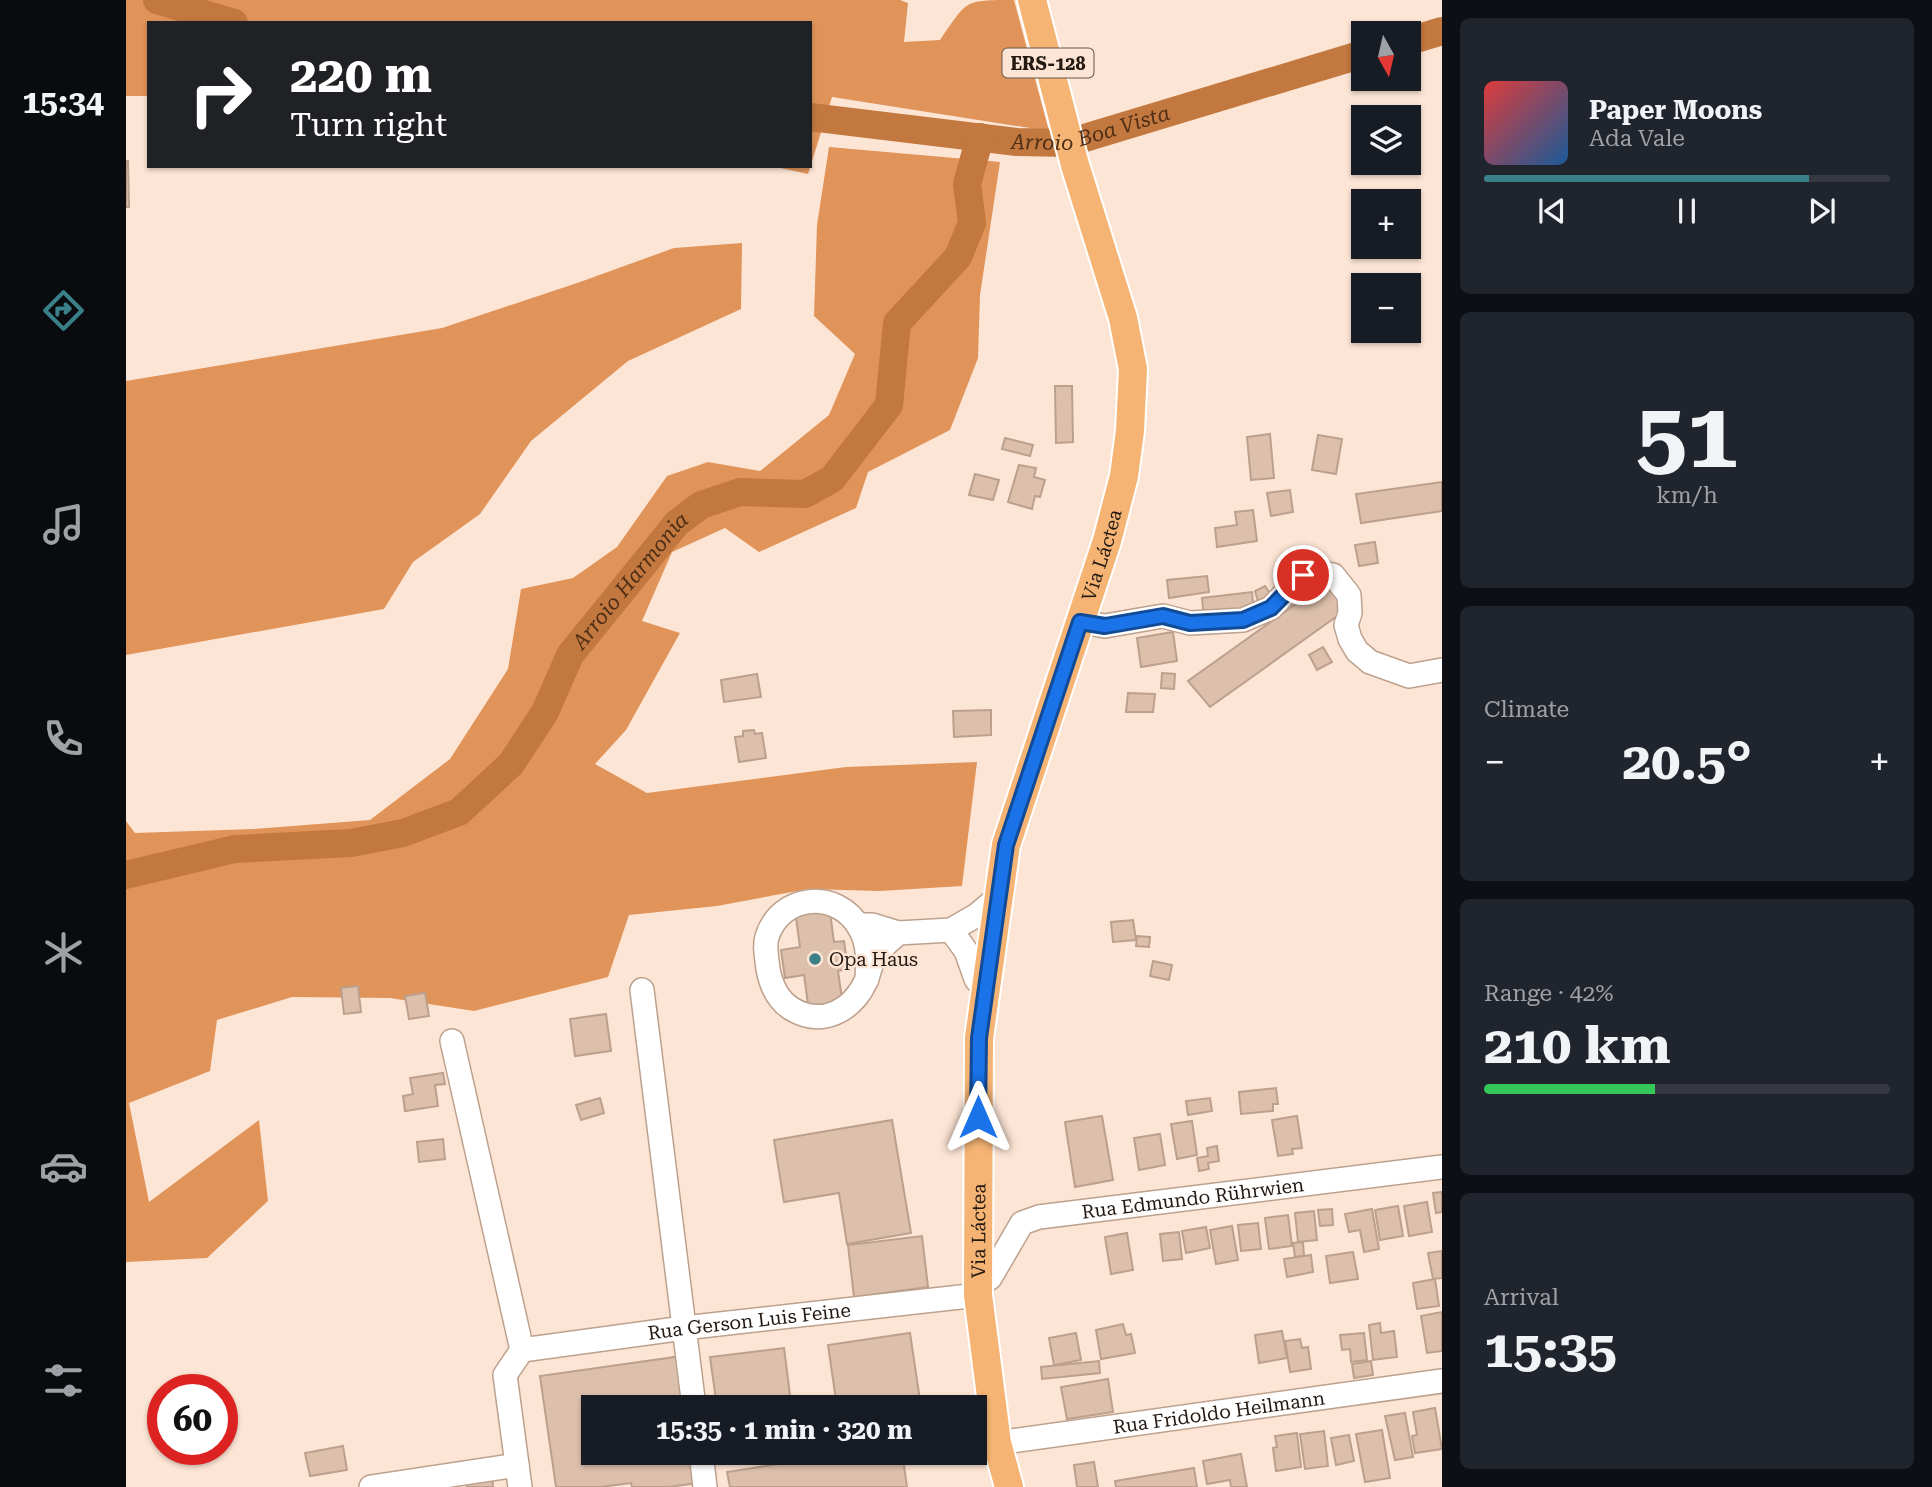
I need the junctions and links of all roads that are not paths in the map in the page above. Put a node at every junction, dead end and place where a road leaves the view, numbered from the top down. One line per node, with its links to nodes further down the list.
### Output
1 (1032, 0): 2 (main road, Via Láctea / ERS-128)
2 (1080, 622): 3 (street); 4 (main road, Via Láctea / ERS-128)
3 (1442, 670)
4 (997, 898): 6 (street); 9 (main road, Via Láctea / ERS-128)
5 (858, 925): 7 (street); 8 (street); 8 (street)
6 (951, 930): 7 (street); 9 (street)
7 (898, 933): 8 (street)
8 (867, 979)
9 (984, 988): 13 (main road, Via Láctea / ERS-128)
10 (642, 990): 14 (street)
11 (452, 1041): 15 (street)
12 (1442, 1167): 13 (street, Rua Edmundo Rührwien)
13 (978, 1289): 14 (street, Rua Gerson Luis Feine); 18 (main road, Via Láctea / ERS-128)
14 (684, 1328): 15 (street, Rua Gerson Luis Feine); 17 (street)
15 (522, 1350): 20 (street)
16 (1442, 1381): 18 (street, Rua Fridoldo Heilmann)
17 (692, 1395)
18 (998, 1443): 23 (main road, Via Láctea / ERS-128)
19 (702, 1465): 22 (street)
20 (519, 1476): 21 (street)
21 (371, 1487)
22 (705, 1487)
23 (1009, 1487)

